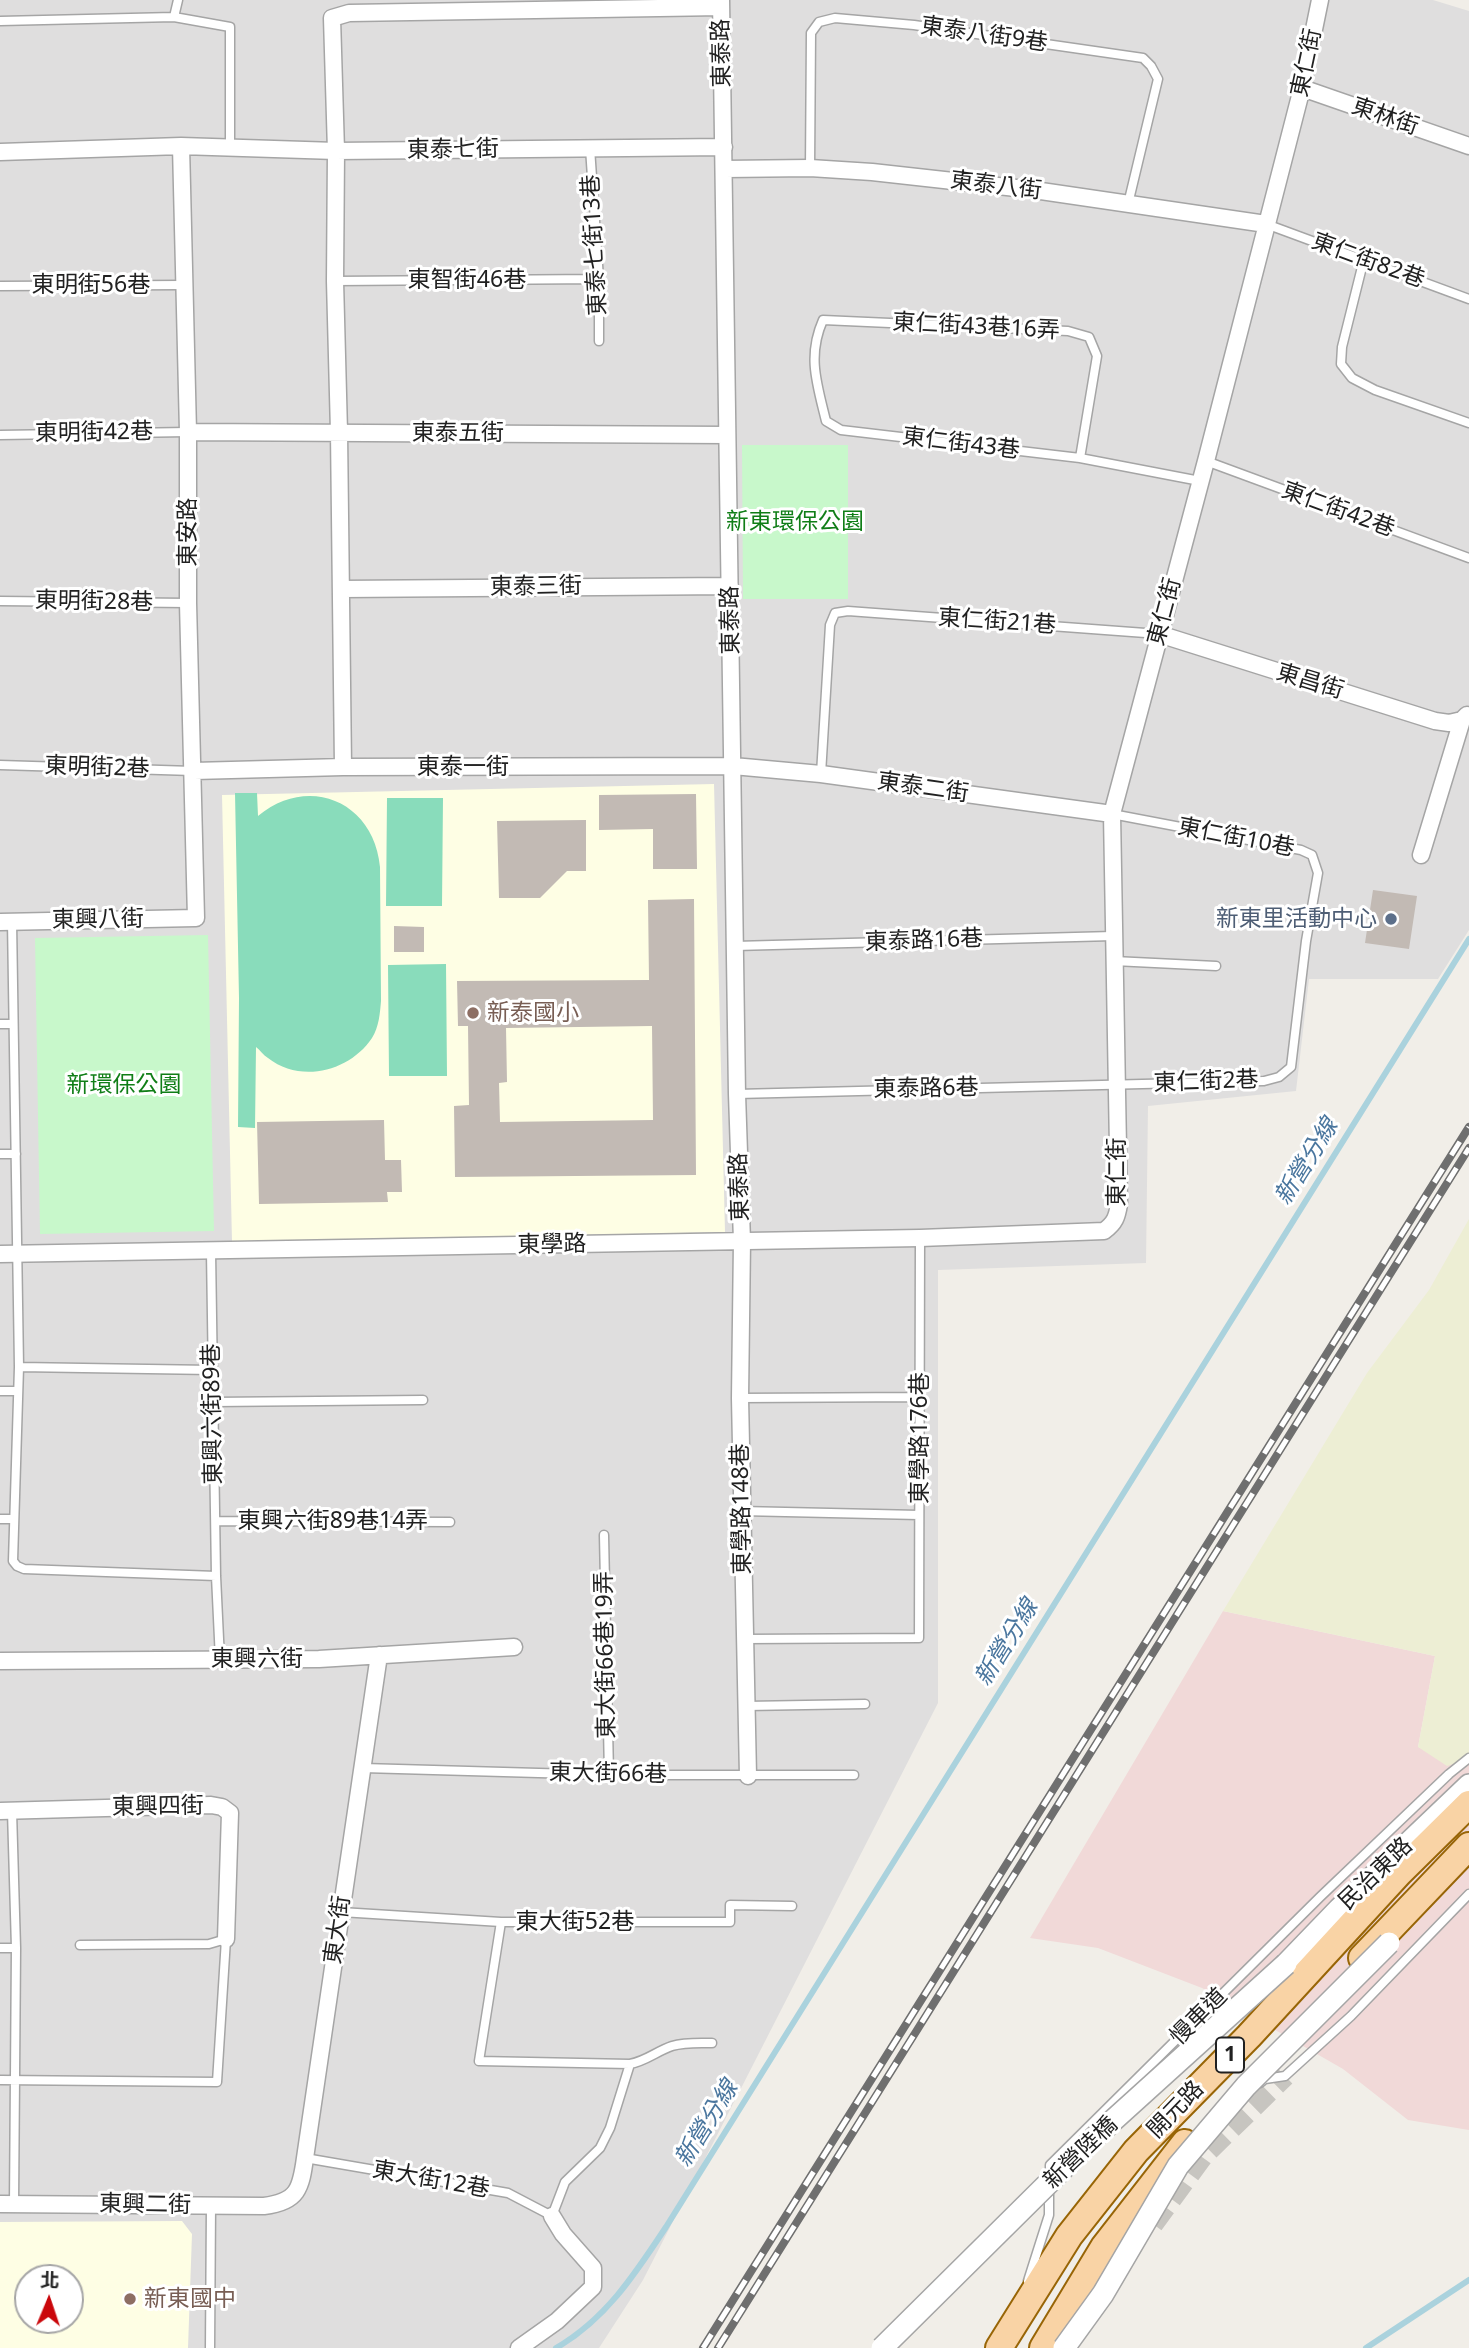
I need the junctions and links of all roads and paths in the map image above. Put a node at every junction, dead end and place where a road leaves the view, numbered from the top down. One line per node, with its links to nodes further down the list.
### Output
1 (177, 0): 5 (lane)
2 (1320, 0): 7 (street, 東仁街)
3 (598, 4): 4 (street); 13 (street)
4 (721, 4): 11 (street, 東泰路)
5 (174, 16): 6 (lane); 9 (lane)
6 (0, 21)
7 (1302, 89): 10 (street, 東林街); 18 (street, 東仁街)
8 (181, 146): 9 (street, 東泰七街); 14 (street, 東泰七街); 22 (street, 東安路)
9 (230, 146): 13 (street, 東泰七街)
10 (1469, 146)
11 (724, 147): 12 (street, 東泰七街); 16 (street, 東泰路)
12 (590, 148): 13 (street, 東泰七街); 20 (lane, 東泰七街13巷)
13 (336, 151): 21 (street)
14 (0, 152)
15 (810, 168): 16 (street, 東泰八街); 17 (street, 東泰八街); 17 (lane, 東泰八街9巷)
16 (725, 169): 31 (street, 東泰路)
17 (1128, 204): 18 (street, 東泰八街)
18 (1266, 224): 19 (lane, 東仁街82巷); 33 (street, 東仁街)
19 (1364, 259): 24 (lane, 東仁街82巷); 27 (lane)
20 (599, 279): 21 (lane, 東智街46巷); 26 (lane, 東泰七街13巷)
21 (335, 281): 29 (street)
22 (183, 285): 23 (lane, 東明街56巷); 28 (street, 東安路)
23 (0, 286)
24 (1469, 299)
25 (822, 320): 32 (lane, 東仁街43巷); 32 (lane, 東仁街43巷16弄)
26 (599, 341)
27 (1469, 423)
28 (188, 432): 29 (street, 東泰五街); 30 (lane, 東明街42巷); 39 (street, 東安路)
29 (339, 432): 31 (street, 東泰五街); 37 (street)
30 (0, 435)
31 (727, 435): 36 (street, 東泰路)
32 (1080, 458): 34 (lane, 東仁街43巷)
33 (1206, 461): 34 (street, 東仁街); 35 (lane, 東仁街42巷)
34 (1200, 481): 40 (street, 東仁街)
35 (1469, 558)
36 (730, 586): 37 (street, 東泰三街); 43 (street, 東泰路)
37 (342, 589): 44 (street)
38 (0, 601): 39 (lane, 東明街28巷)
39 (188, 603): 45 (street, 東安路)
40 (1159, 634): 41 (street, 東昌街); 46 (lane, 東仁街21巷); 47 (street, 東仁街)
41 (1465, 717): 48 (street)
42 (0, 765): 45 (lane, 東明街2巷)
43 (733, 766): 44 (street, 東泰一街); 46 (street, 東泰二街); 52 (street, 東泰路)
44 (343, 767): 45 (street, 東泰一街)
45 (194, 771): 49 (street, 東安路)
46 (821, 774): 47 (street, 東泰二街)
47 (1112, 814): 51 (street, 東仁街); 57 (lane, 東仁街10巷)
48 (1421, 855)
49 (196, 918): 50 (street, 東興八街)
50 (6, 921): 56 (lane)
51 (1113, 936): 52 (lane, 東泰路16巷); 53 (street, 東仁街)
52 (735, 946): 59 (street, 東泰路)
53 (1114, 961): 54 (lane); 58 (street, 東仁街)
54 (1216, 966)
55 (0, 1024): 56 (lane)
56 (13, 1024): 61 (lane)
57 (1291, 1067): 58 (lane, 東仁街2巷)
58 (1116, 1085): 59 (lane, 東泰路6巷); 62 (street, 東仁街)
59 (737, 1094): 64 (street, 東泰路)
60 (0, 1154): 61 (lane)
61 (16, 1154): 67 (lane)
62 (1104, 1231): 63 (street, 東學路)
63 (920, 1238): 64 (street, 東學路); 72 (lane, 東學路176巷)
64 (742, 1241): 65 (street, 東學路); 73 (street, 東學路148巷)
65 (211, 1252): 67 (street, 東學路); 69 (lane, 東興六街89巷)
66 (0, 1254): 67 (street, 東學路)
67 (18, 1254): 68 (lane)
68 (19, 1367): 69 (lane); 71 (lane)
69 (212, 1370): 75 (lane, 東興六街89巷)
70 (0, 1391): 71 (lane)
71 (18, 1391): 79 (lane)
72 (920, 1397): 73 (lane); 77 (lane, 東學路176巷)
73 (740, 1398): 76 (street, 東學路148巷)
74 (424, 1400): 75 (lane)
75 (213, 1402): 80 (lane, 東興六街89巷)
76 (741, 1511): 77 (lane); 84 (street, 東學路148巷)
77 (919, 1515): 84 (lane, 東學路176巷)
78 (0, 1519): 79 (lane)
79 (13, 1519): 83 (lane)
80 (216, 1521): 81 (lane, 東興六街89巷14弄); 83 (lane, 東興六街89巷)
81 (450, 1522)
82 (604, 1535): 93 (lane, 東大街66巷19弄)
83 (216, 1576): 87 (lane, 東興六街89巷)
84 (745, 1639): 90 (street, 東學路148巷)
85 (514, 1647): 86 (street, 東興六街)
86 (379, 1655): 87 (street, 東興六街); 92 (street, 東大街)
87 (220, 1660): 88 (street, 東興六街)
88 (0, 1661)
89 (864, 1704): 90 (lane)
90 (747, 1706): 95 (street, 東學路148巷)
91 (1469, 1758): 116 (lane, 慢車道)
92 (363, 1768): 93 (lane, 東大街66巷); 103 (street, 東大街)
93 (608, 1775): 95 (lane, 東大街66巷)
94 (854, 1775): 95 (lane, 東大街66巷)
95 (748, 1776)
96 (1469, 1786): 109 (street, 民治東路)
97 (1469, 1804): 122 (main road, 開元路 / 1)
98 (6, 1811): 105 (street, 東興四街); 108 (lane)
99 (1469, 1846): 114 (main road, 開元路 / 1)
100 (1469, 1862): 128 (street, bridge)
101 (1469, 1894): 114 (lane)
102 (792, 1906): 104 (lane, 東大街52巷)
103 (341, 1912): 104 (lane, 東大街52巷); 115 (street, 東大街)
104 (501, 1922): 111 (lane)
105 (226, 1939): 106 (lane); 113 (lane)
106 (80, 1945)
107 (0, 1948): 108 (lane)
108 (16, 1948): 113 (lane)
109 (1286, 1964): 125 (street, 新營陸橋, bridge)
110 (712, 2043): 111 (lane)
111 (630, 2064): 121 (lane)
112 (0, 2080): 113 (lane)
113 (15, 2081): 118 (lane)
114 (1179, 2149): 127 (main road, 開元路 / 1)
115 (305, 2158): 117 (street, 東大街); 121 (lane, 東大街12巷)
116 (1050, 2165): 120 (street); 122 (lane)
117 (288, 2199): 119 (street, 東興二街)
118 (7, 2204): 119 (street, 東興二街)
119 (211, 2206): 123 (lane)
120 (1030, 2207)
121 (552, 2216): 124 (street)
122 (1014, 2324): 126 (main road, 開元路 / 1)
123 (210, 2348)
124 (519, 2348)
125 (882, 2348)
126 (999, 2348)
127 (1043, 2348)
128 (1064, 2348)

